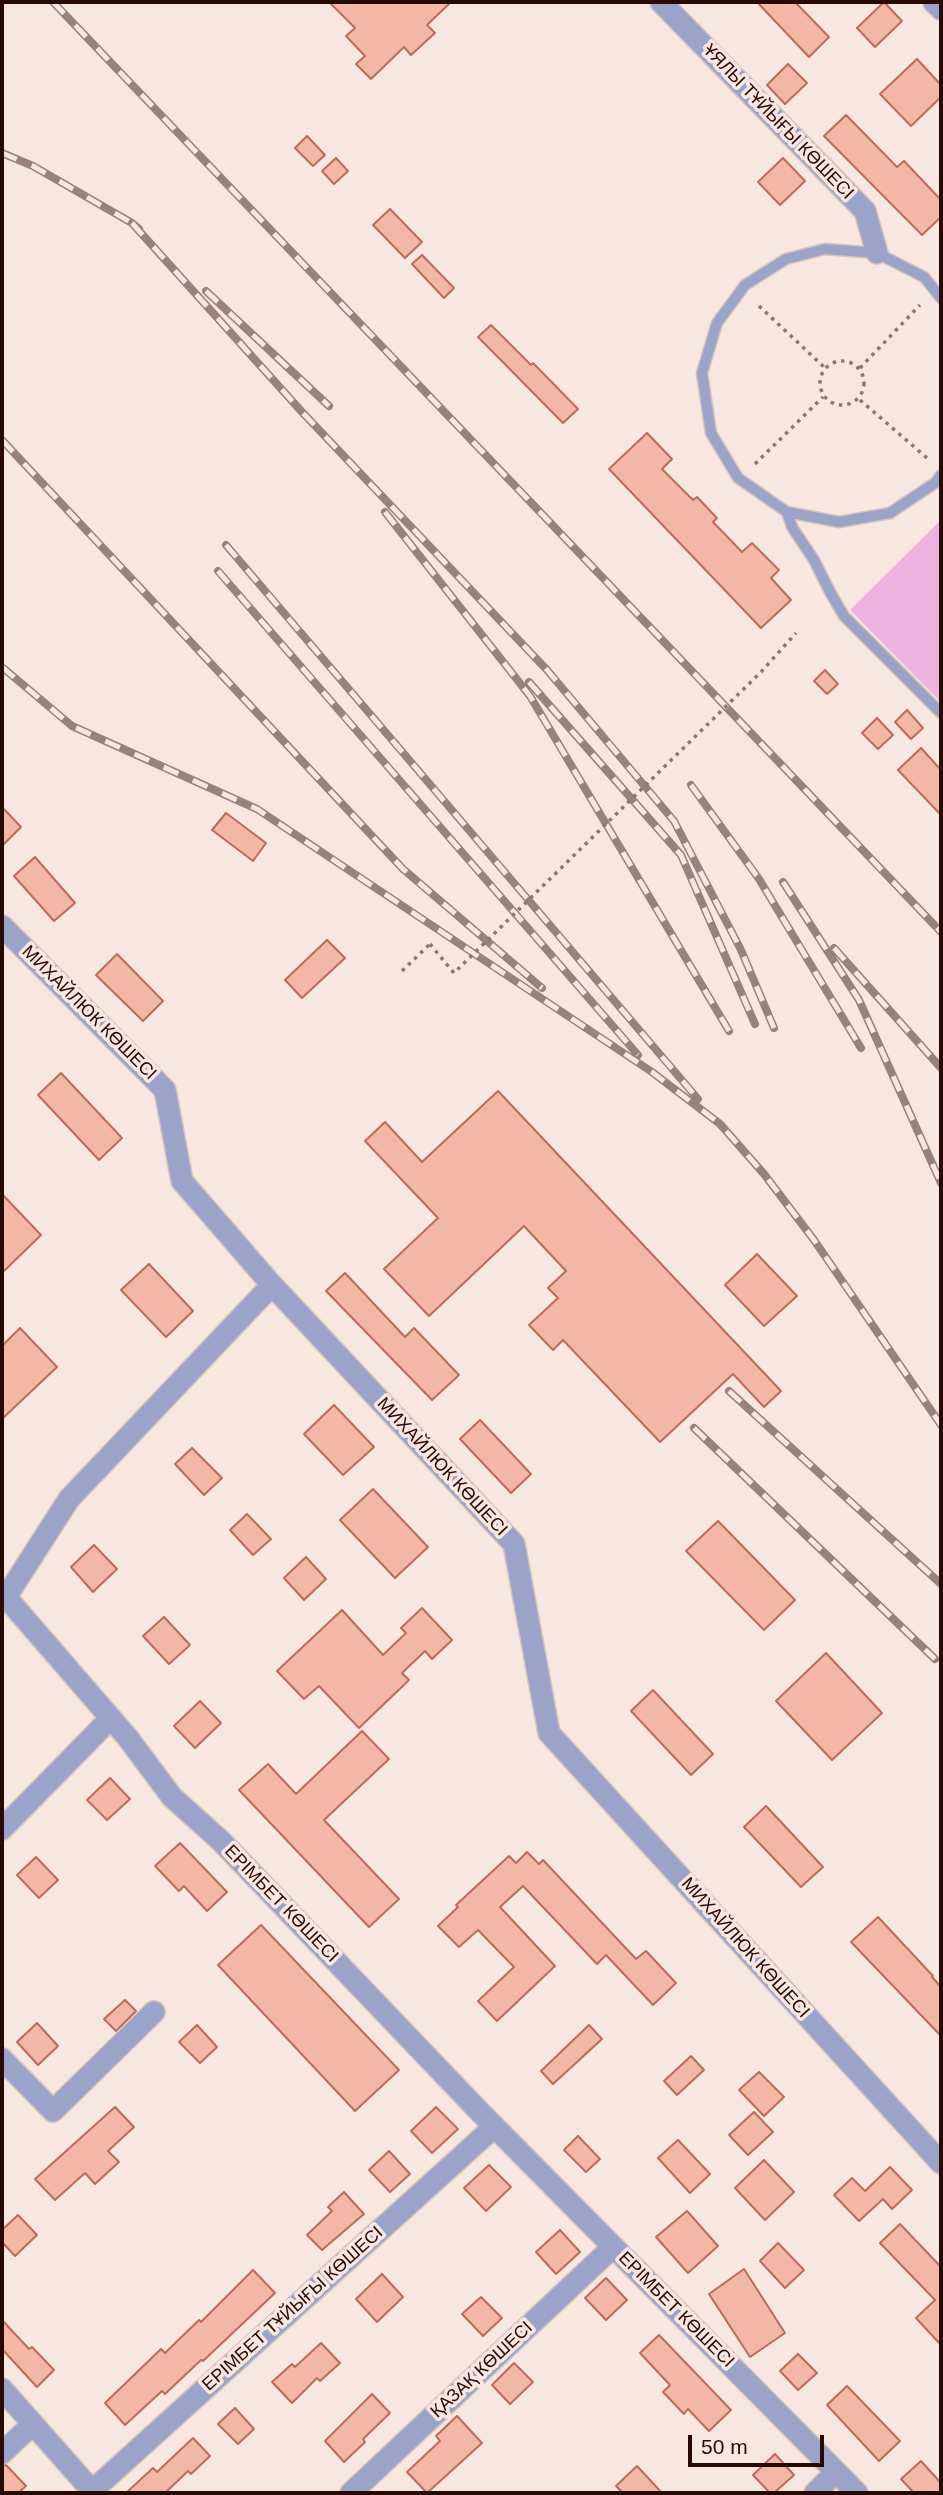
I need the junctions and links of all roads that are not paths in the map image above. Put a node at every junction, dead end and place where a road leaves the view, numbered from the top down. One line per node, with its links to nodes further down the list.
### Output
1 (661, 2): 4 (street, ҰЯЛЫ ТҰЙЫҒЫ КӨШЕСІ)
2 (934, 2): 3 (street)
3 (941, 9)
4 (877, 253): 5 (lane); 8 (lane)
5 (937, 285): 6 (lane)
6 (941, 298)
7 (941, 475): 8 (lane)
8 (787, 512): 9 (lane)
9 (941, 713)
10 (2, 926): 11 (street, МИХАЙЛЮК КӨШЕСІ)
11 (272, 1285): 12 (street, ЕРІМБЕТ КӨШЕСІ); 18 (street, МИХАЙЛЮК КӨШЕСІ)
12 (4, 1596): 13 (street, ЕРІМБЕТ КӨШЕСІ)
13 (111, 1718): 14 (street); 17 (street, ЕРІМБЕТ КӨШЕСІ)
14 (2, 1829)
15 (154, 2012): 16 (street)
16 (2, 2059)
17 (494, 2127): 19 (street, ЕРІМБЕТ КӨШЕСІ); 24 (street, ЕРІМБЕТ ТҰЙЫҒЫ КӨШЕСІ)
18 (941, 2163)
19 (613, 2247): 23 (street, ЕРІМБЕТ КӨШЕСІ); 25 (street, ҚАЗАҚ КӨШЕСІ)
20 (2, 2389): 21 (street)
21 (33, 2424): 22 (street); 24 (street)
22 (2, 2453)
23 (836, 2472): 26 (street); 27 (street, ЕРІМБЕТ КӨШЕСІ)
24 (93, 2492)
25 (351, 2493)
26 (815, 2493)
27 (857, 2493)

